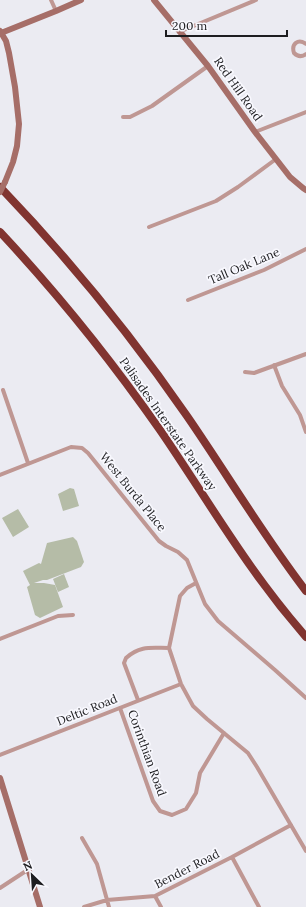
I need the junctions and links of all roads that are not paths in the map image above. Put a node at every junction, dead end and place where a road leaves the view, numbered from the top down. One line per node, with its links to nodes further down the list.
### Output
1 (52, 0): 5 (street)
2 (81, 0): 5 (street)
3 (154, 0): 7 (street, Red Hill Road)
4 (256, 0): 7 (street)
5 (56, 12): 6 (street)
6 (0, 32): 15 (street)
7 (179, 32): 10 (street, Red Hill Road)
8 (306, 44): 9 (street)
9 (306, 54)
10 (208, 66): 12 (street); 13 (street, Red Hill Road)
11 (306, 112): 13 (street)
12 (123, 117)
13 (255, 132): 14 (street, Red Hill Road)
14 (276, 158): 16 (street, Red Hill Road); 18 (street)
15 (3, 184): 17 (street, bridge); 30 (highway, Palisades Interstate Parkway)
16 (306, 190)
17 (0, 192)
18 (149, 227)
19 (0, 232): 32 (highway, Palisades Interstate Parkway)
20 (306, 249): 21 (street, Tall Oak Lane)
21 (188, 300)
22 (306, 354): 23 (street)
23 (274, 365): 24 (street); 26 (street)
24 (245, 372)
25 (3, 390): 27 (street)
26 (306, 432)
27 (28, 464): 28 (street, West Burda Place); 29 (street, West Burda Place)
28 (0, 475)
29 (196, 583): 34 (street); 36 (street, West Burda Place)
30 (306, 590)
31 (74, 615): 33 (street)
32 (306, 637)
33 (0, 639)
34 (169, 648): 35 (street); 37 (street)
35 (181, 684): 37 (street, Deltic Road); 39 (street)
36 (306, 698)
37 (138, 700): 38 (street, Deltic Road)
38 (120, 708): 39 (street, Corinthian Road); 40 (street, Deltic Road)
39 (224, 733): 42 (street)
40 (0, 755)
41 (0, 778): 46 (street)
42 (292, 825): 44 (street); 45 (street, Bender Road)
43 (82, 838): 49 (street)
44 (306, 851)
45 (232, 857): 48 (street, Bender Road); 54 (street)
46 (29, 869): 47 (street); 50 (street)
47 (0, 888)
48 (156, 896): 49 (street, Bender Road); 53 (street)
49 (108, 900): 51 (street, Bender Road); 52 (street)
50 (40, 907)
51 (84, 907)
52 (109, 907)
53 (161, 907)
54 (259, 907)

